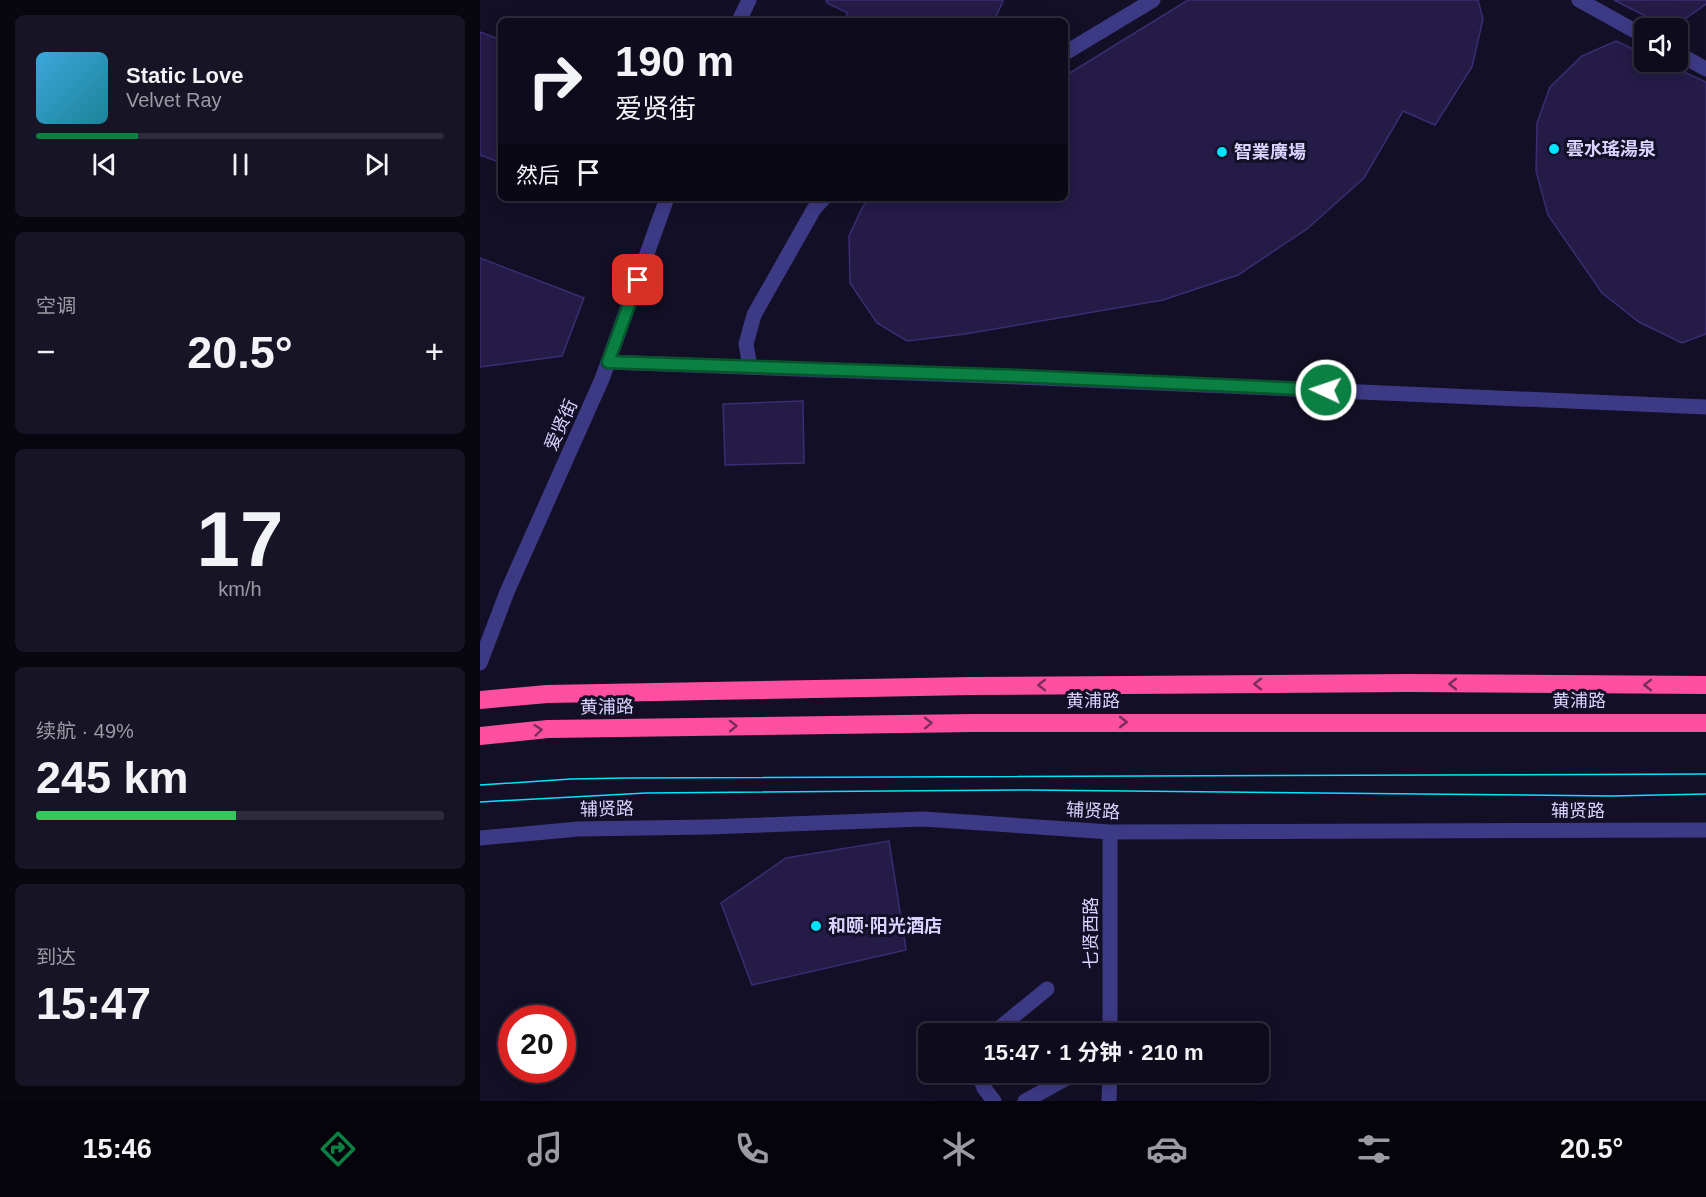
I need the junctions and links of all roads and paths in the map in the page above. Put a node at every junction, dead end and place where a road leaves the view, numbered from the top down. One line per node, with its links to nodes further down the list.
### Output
1 (749, 0): 4 (street)
2 (1153, 0): 6 (street)
3 (1579, 0): 5 (street)
4 (740, 18)
5 (1634, 30)
6 (1068, 51)
7 (1688, 60): 8 (street)
8 (1706, 69)
9 (666, 201): 11 (street, 爱贤街)
10 (821, 201): 12 (street)
11 (608, 362): 12 (street); 14 (street, 爱贤街)
12 (750, 367): 13 (street)
13 (1706, 407)
14 (480, 663)
15 (1706, 686): 16 (highway, 黄浦路, one-way to 16)
16 (480, 700)
17 (1706, 723): 18 (highway, 黄浦路, one-way to 17)
18 (480, 736)
19 (1706, 830): 20 (street, 辅贤路)
20 (1110, 832): 21 (street, 辅贤路); 24 (street, 七贤西路)
21 (480, 838)
22 (1047, 989): 23 (street)
23 (1005, 1023)
24 (1110, 1023)
25 (982, 1083): 28 (street)
26 (1058, 1083): 29 (street)
27 (1110, 1083): 30 (street)
28 (994, 1101)
29 (1025, 1101)
30 (1109, 1101)

